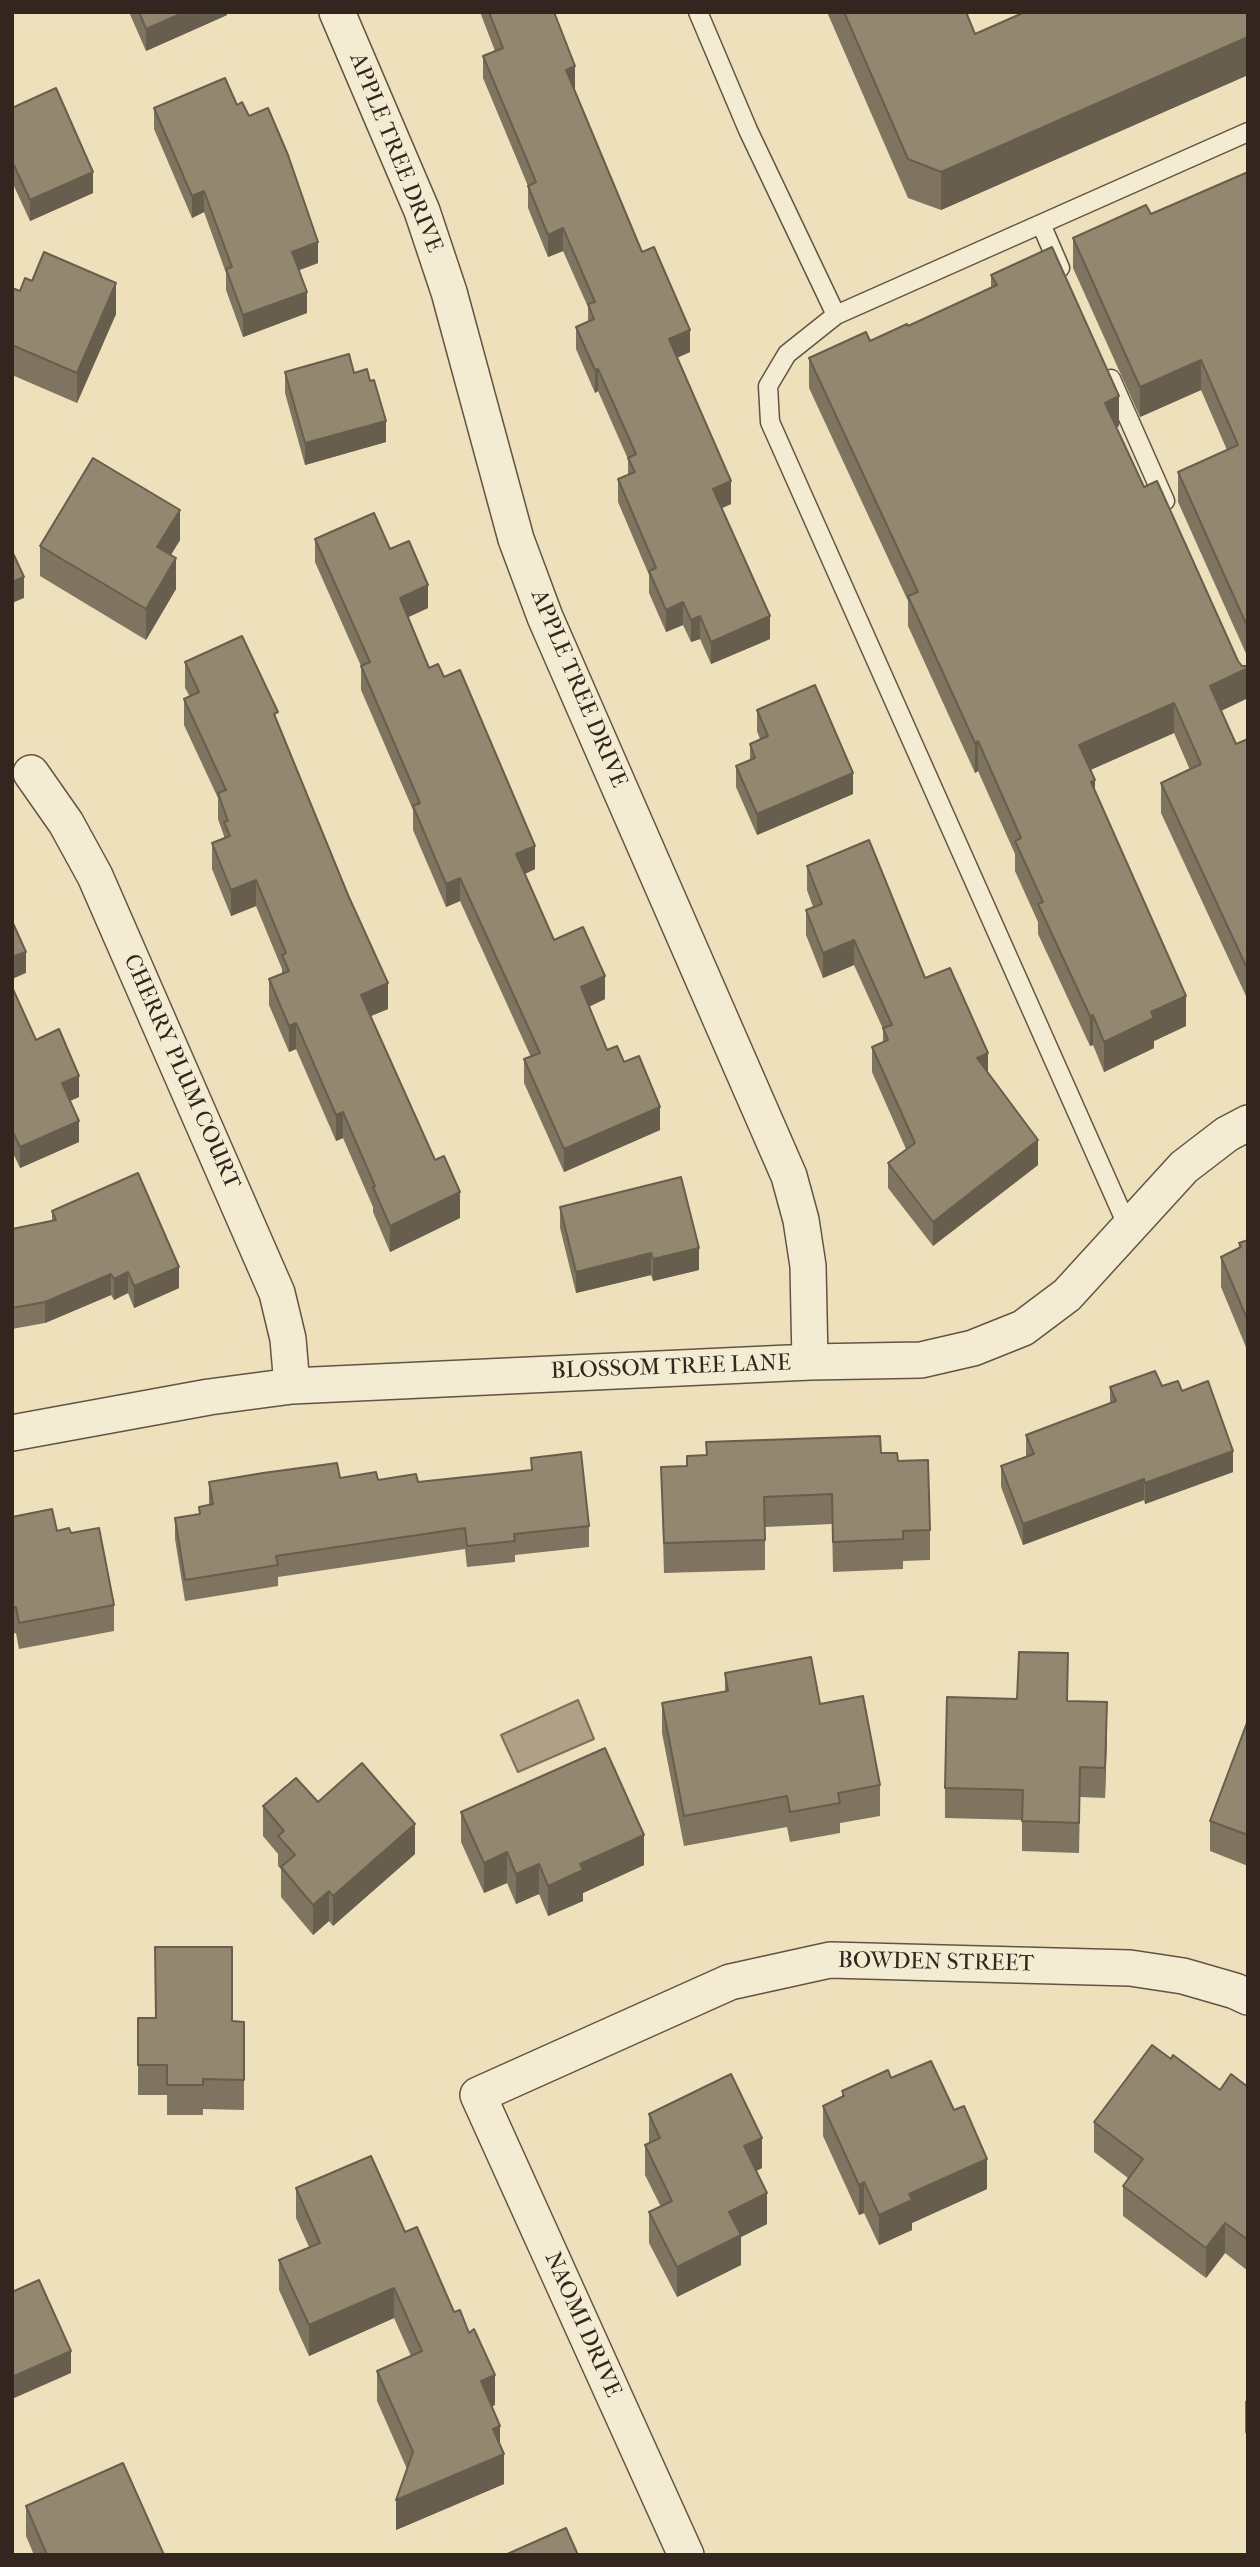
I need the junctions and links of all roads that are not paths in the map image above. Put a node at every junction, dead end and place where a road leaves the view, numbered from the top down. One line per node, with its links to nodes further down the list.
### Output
1 (337, 12): 12 (street, APPLE TREE DRIVE)
2 (698, 12): 6 (lane)
3 (1248, 132): 4 (lane)
4 (1041, 224): 5 (lane); 6 (lane)
5 (1068, 285)
6 (836, 315): 11 (lane)
7 (1102, 360): 8 (lane)
8 (1175, 523)
9 (31, 773): 13 (street, CHERRY PLUM COURT)
10 (1248, 1123): 11 (street, BLOSSOM TREE LANE)
11 (1128, 1227): 12 (street, BLOSSOM TREE LANE)
12 (810, 1362): 13 (street, BLOSSOM TREE LANE)
13 (292, 1386): 14 (street, BLOSSOM TREE LANE)
14 (12, 1433)
15 (1248, 1997): 16 (street, BOWDEN STREET)
16 (478, 2095): 17 (street, NAOMI DRIVE)
17 (686, 2555)

